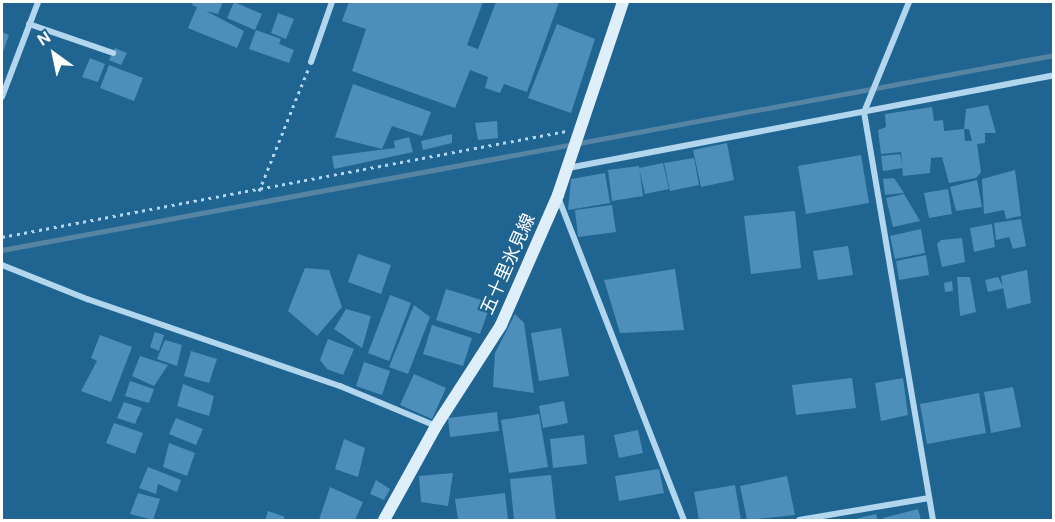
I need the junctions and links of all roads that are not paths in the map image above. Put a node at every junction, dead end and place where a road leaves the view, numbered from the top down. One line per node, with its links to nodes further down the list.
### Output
1 (38, 2): 5 (street)
2 (332, 2): 7 (street)
3 (623, 2): 11 (main road, 五十里氷見線)
4 (909, 2): 10 (street)
5 (29, 24): 6 (street); 9 (street)
6 (113, 52)
7 (311, 62)
8 (1053, 75): 10 (street)
9 (2, 97)
10 (864, 112): 11 (street); 15 (street)
11 (565, 168): 12 (main road, 五十里氷見線)
12 (558, 195): 14 (main road, 五十里氷見線); 17 (street)
13 (2, 265): 14 (street)
14 (436, 426): 16 (main road, 五十里氷見線)
15 (929, 498): 18 (street); 19 (street)
16 (384, 520)
17 (684, 520)
18 (799, 520)
19 (933, 520)

